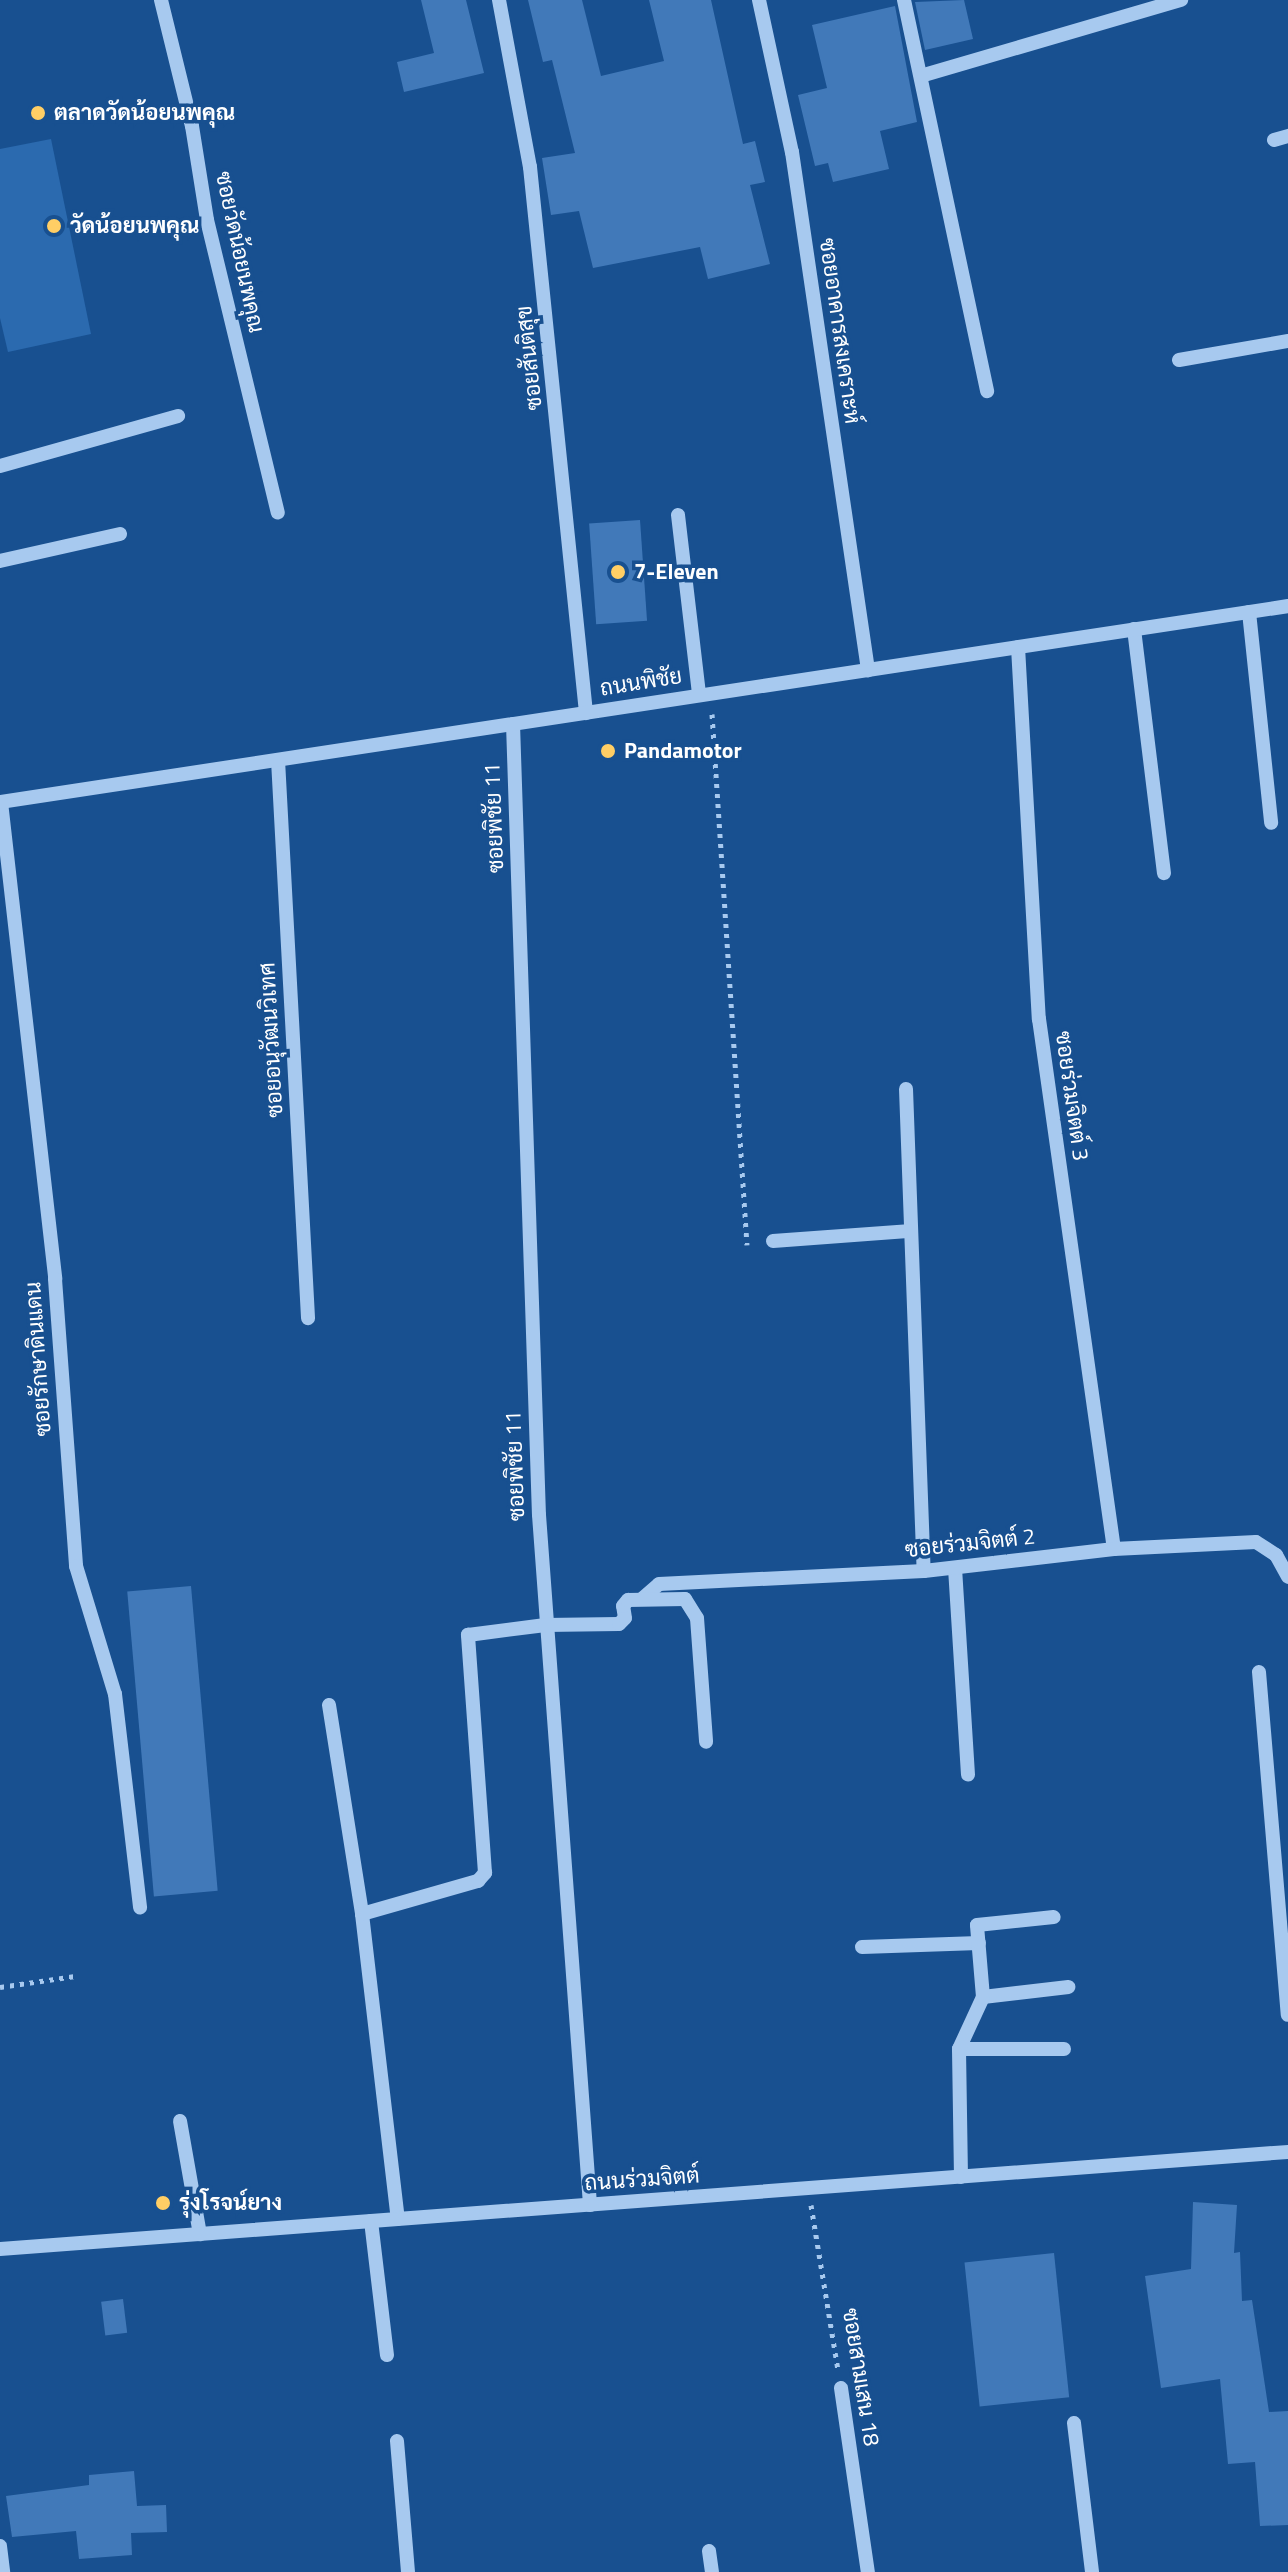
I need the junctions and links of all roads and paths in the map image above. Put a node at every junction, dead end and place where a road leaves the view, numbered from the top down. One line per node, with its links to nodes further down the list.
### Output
1 (161, 0): 12 (street, ซอยวัดน้อยนพคุณ)
2 (499, 0): 22 (street, ซอยสันติสุข)
3 (759, 0): 20 (street, ซอยอาคารสงเคราะห์)
4 (904, 0): 6 (street)
5 (1181, 0): 6 (street)
6 (924, 75): 9 (street)
7 (1288, 341): 8 (street)
8 (1179, 360)
9 (987, 391)
10 (178, 416): 11 (street)
11 (0, 466)
12 (278, 513)
13 (678, 515): 21 (street)
14 (120, 534): 15 (street)
15 (0, 561)
16 (1288, 606): 17 (street, ถนนพิชัย)
17 (1249, 612): 18 (street, ถนนพิชัย); 26 (street)
18 (1134, 629): 19 (street, ถนนพิชัย); 27 (street)
19 (1018, 647): 20 (street, ถนนพิชัย); 33 (street, ซอยร่วมจิตต์ 3)
20 (868, 670): 21 (street, ถนนพิชัย)
21 (705, 694): 22 (street, ถนนพิชัย); 31 (path)
22 (586, 713): 23 (street, ถนนพิชัย)
23 (513, 724): 24 (street, ถนนพิชัย); 38 (street, ซอยพิชัย 11)
24 (278, 760): 25 (street, ถนนพิชัย); 32 (street, ซอยอนุวัฒนวิเทศ)
25 (0, 802): 43 (street, ซอยรักษาดินแดน)
26 (1271, 823)
27 (1164, 873)
28 (906, 1089): 29 (street)
29 (908, 1231): 30 (street); 35 (street)
30 (773, 1241)
31 (747, 1245)
32 (308, 1318)
33 (1114, 1549): 34 (street, ซอยร่วมจิตต์ 2); 36 (street, ซอยร่วมจิตต์ 2)
34 (955, 1568): 35 (street, ซอยร่วมจิตต์ 2); 42 (street)
35 (924, 1571): 37 (street, ซอยร่วมจิตต์ 2)
36 (1288, 1577)
37 (643, 1598): 38 (street); 41 (street)
38 (545, 1625): 44 (street); 59 (street, ซอยพิชัย 11)
39 (1259, 1672): 52 (street)
40 (329, 1705): 44 (street)
41 (706, 1742)
42 (968, 1775)
43 (140, 1908)
44 (362, 1914): 60 (street)
45 (1054, 1917): 46 (street)
46 (979, 1943): 47 (street); 51 (street)
47 (862, 1947)
48 (75, 1976): 49 (path)
49 (0, 1987)
50 (1068, 1987): 51 (street)
51 (983, 1997): 53 (street)
52 (1288, 2015)
53 (959, 2049): 54 (street); 57 (street)
54 (1064, 2049)
55 (180, 2121): 62 (street)
56 (1288, 2152): 57 (street, ถนนร่วมจิตต์)
57 (961, 2177): 58 (street, ถนนร่วมจิตต์)
58 (809, 2188): 59 (street, ถนนร่วมจิตต์); 65 (path, ซอยสามเสน 18)
59 (590, 2205): 60 (street, ถนนร่วมจิตต์)
60 (398, 2219): 61 (street, ถนนร่วมจิตต์)
61 (371, 2221): 62 (street, ถนนร่วมจิตต์); 64 (street)
62 (200, 2234): 63 (street, ถนนร่วมจิตต์)
63 (0, 2249)
64 (387, 2355)
65 (841, 2388): 73 (street, ซอยสามเสน 18)
66 (1074, 2423): 74 (street)
67 (397, 2441): 71 (street)
68 (0, 2546): 70 (street)
69 (709, 2551): 72 (street)
70 (3, 2572)
71 (408, 2572)
72 (712, 2572)
73 (868, 2572)
74 (1092, 2572)

